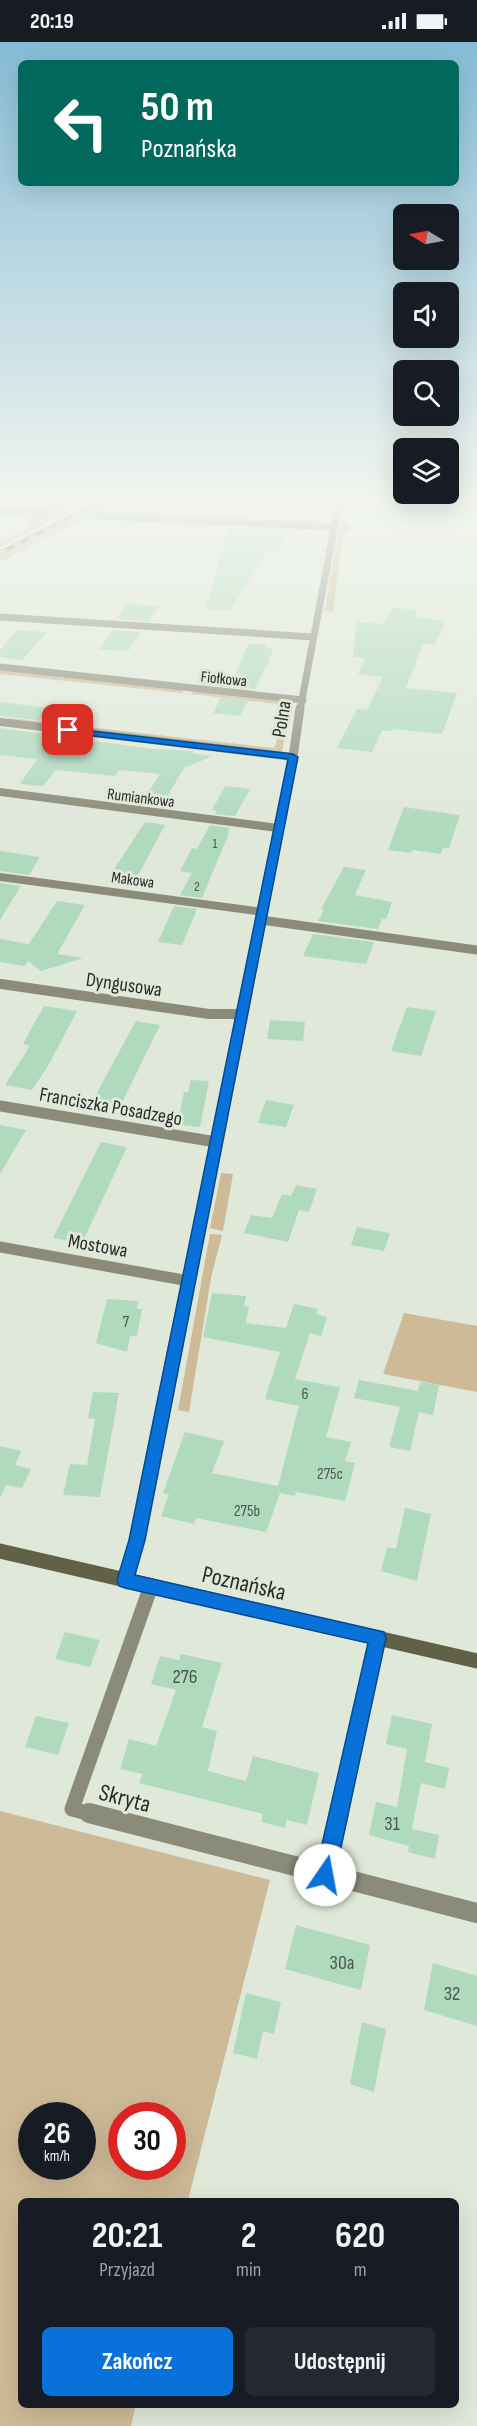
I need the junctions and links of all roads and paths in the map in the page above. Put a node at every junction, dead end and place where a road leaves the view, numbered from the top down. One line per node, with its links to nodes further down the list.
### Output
1 (318, 608): 3 (street, Polna)
2 (0, 617): 3 (street)
3 (313, 637): 5 (street, Polna)
4 (0, 667): 5 (street, Fiołkowa)
5 (303, 700): 7 (street, Polna)
6 (0, 722): 7 (lane)
7 (293, 757): 9 (street, Polna)
8 (0, 792): 9 (lane, Rumiankowa)
9 (278, 828): 11 (street, Polna)
10 (0, 877): 11 (lane, Makowa)
11 (262, 916): 12 (street); 14 (street, Polna)
12 (477, 950)
13 (0, 984): 14 (lane, Dyngusowa)
14 (243, 1014): 16 (street, Polna)
15 (0, 1106): 16 (street, Franciszka Posadzego)
16 (216, 1142): 18 (street, Polna)
17 (0, 1247): 18 (street, Mostowa)
18 (189, 1281): 20 (street, Polna)
19 (0, 1551): 20 (main road, Poznańska)
20 (125, 1580): 21 (main road, Poznańska)
21 (150, 1586): 22 (main road, Poznańska); 24 (street, Skryta)
22 (378, 1638): 23 (main road, Poznańska); 24 (street)
23 (477, 1661)
24 (325, 1875): 25 (street, Skryta)
25 (477, 1913)

